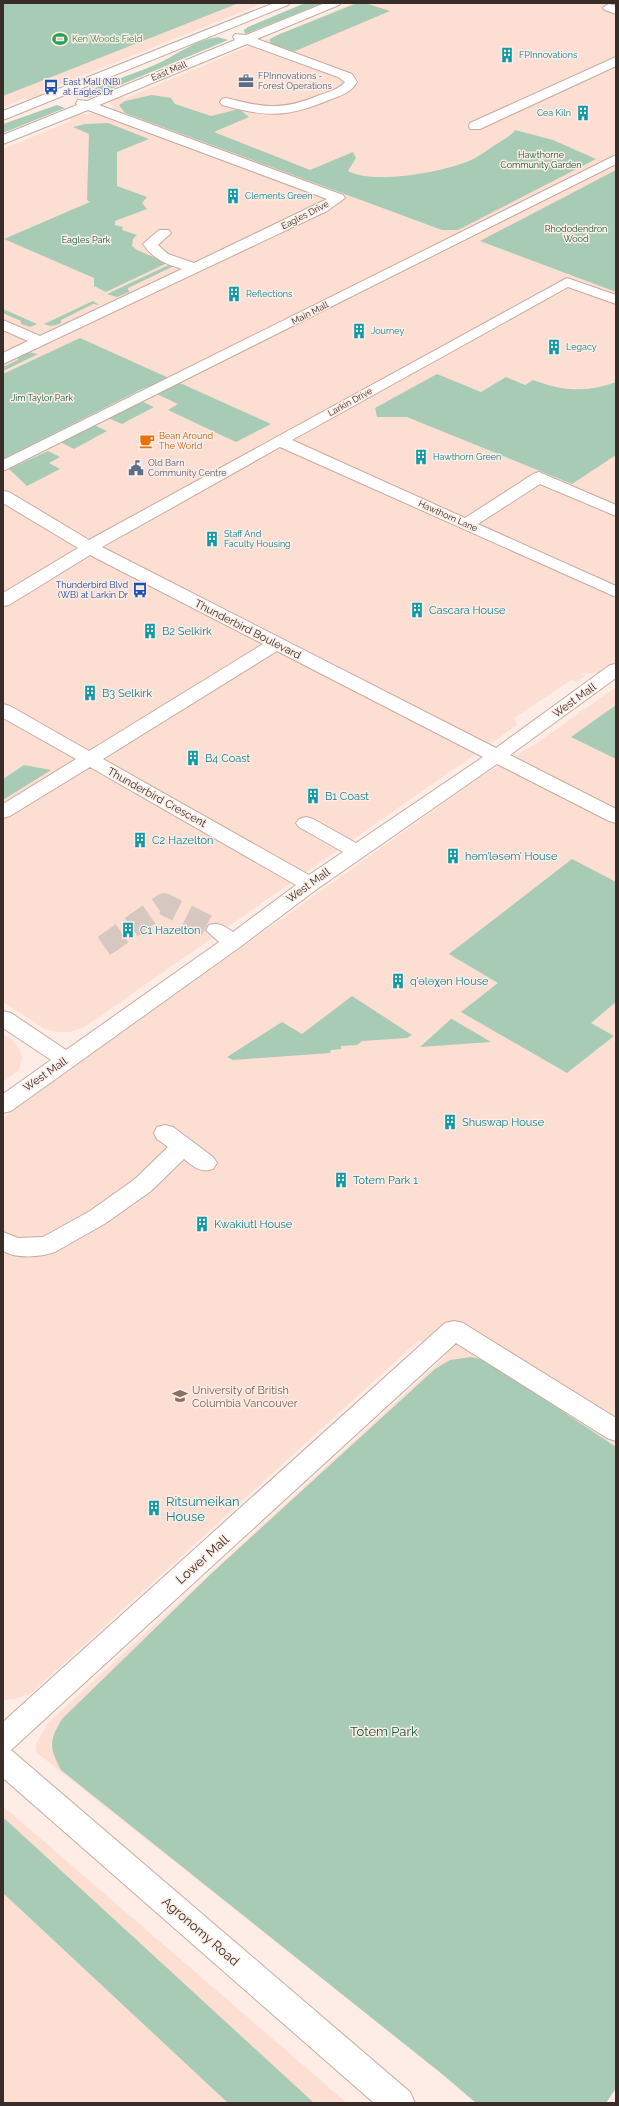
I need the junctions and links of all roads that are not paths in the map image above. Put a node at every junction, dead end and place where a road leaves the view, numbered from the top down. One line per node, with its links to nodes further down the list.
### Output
1 (284, 3): 3 (street, East Mall)
2 (335, 3): 4 (street, East Mall)
3 (219, 30): 4 (street); 6 (street, East Mall)
4 (246, 40): 7 (street); 8 (street, East Mall)
5 (616, 61): 10 (street)
6 (58, 94): 8 (street, Eagles Drive); 9 (street, East Mall)
7 (226, 102)
8 (88, 105): 11 (street, East Mall); 14 (street, Eagles Drive)
9 (3, 116)
10 (475, 126)
11 (3, 140)
12 (616, 159): 20 (street, Main Mall)
13 (164, 233): 14 (street)
14 (195, 268): 17 (street, Eagles Drive)
15 (616, 300): 19 (street, Larkin Drive)
16 (3, 324): 17 (street)
17 (40, 341): 18 (street, Eagles Drive)
18 (3, 359)
19 (280, 441): 23 (street, Hawthorn Lane); 24 (street, Larkin Drive)
20 (3, 466)
21 (3, 496): 24 (street, Thunderbird Boulevard)
22 (616, 511): 23 (street)
23 (466, 524): 25 (street, Hawthorn Lane)
24 (89, 548): 26 (street); 27 (street, Thunderbird Boulevard)
25 (616, 592)
26 (3, 602)
27 (276, 644): 30 (street, Thunderbird Boulevard); 31 (street)
28 (616, 669): 30 (street, West Mall)
29 (3, 710): 31 (street, Thunderbird Crescent)
30 (497, 755): 33 (street, Thunderbird Boulevard); 35 (street, West Mall)
31 (89, 759): 32 (street); 36 (street, Thunderbird Crescent)
32 (3, 812)
33 (616, 817)
34 (306, 823): 35 (street)
35 (356, 851): 36 (street, West Mall)
36 (310, 884): 38 (street, West Mall)
37 (216, 930): 38 (street)
38 (233, 942): 40 (street, West Mall)
39 (3, 1018): 40 (street)
40 (66, 1060): 41 (street, West Mall)
41 (3, 1105)
42 (165, 1133): 43 (street)
43 (183, 1147): 44 (street); 45 (street)
44 (205, 1163)
45 (3, 1241)
46 (616, 1431): 47 (street, Lower Mall)
47 (3, 1740)
48 (3, 1760): 49 (street, Agronomy Road)
49 (399, 2103)

